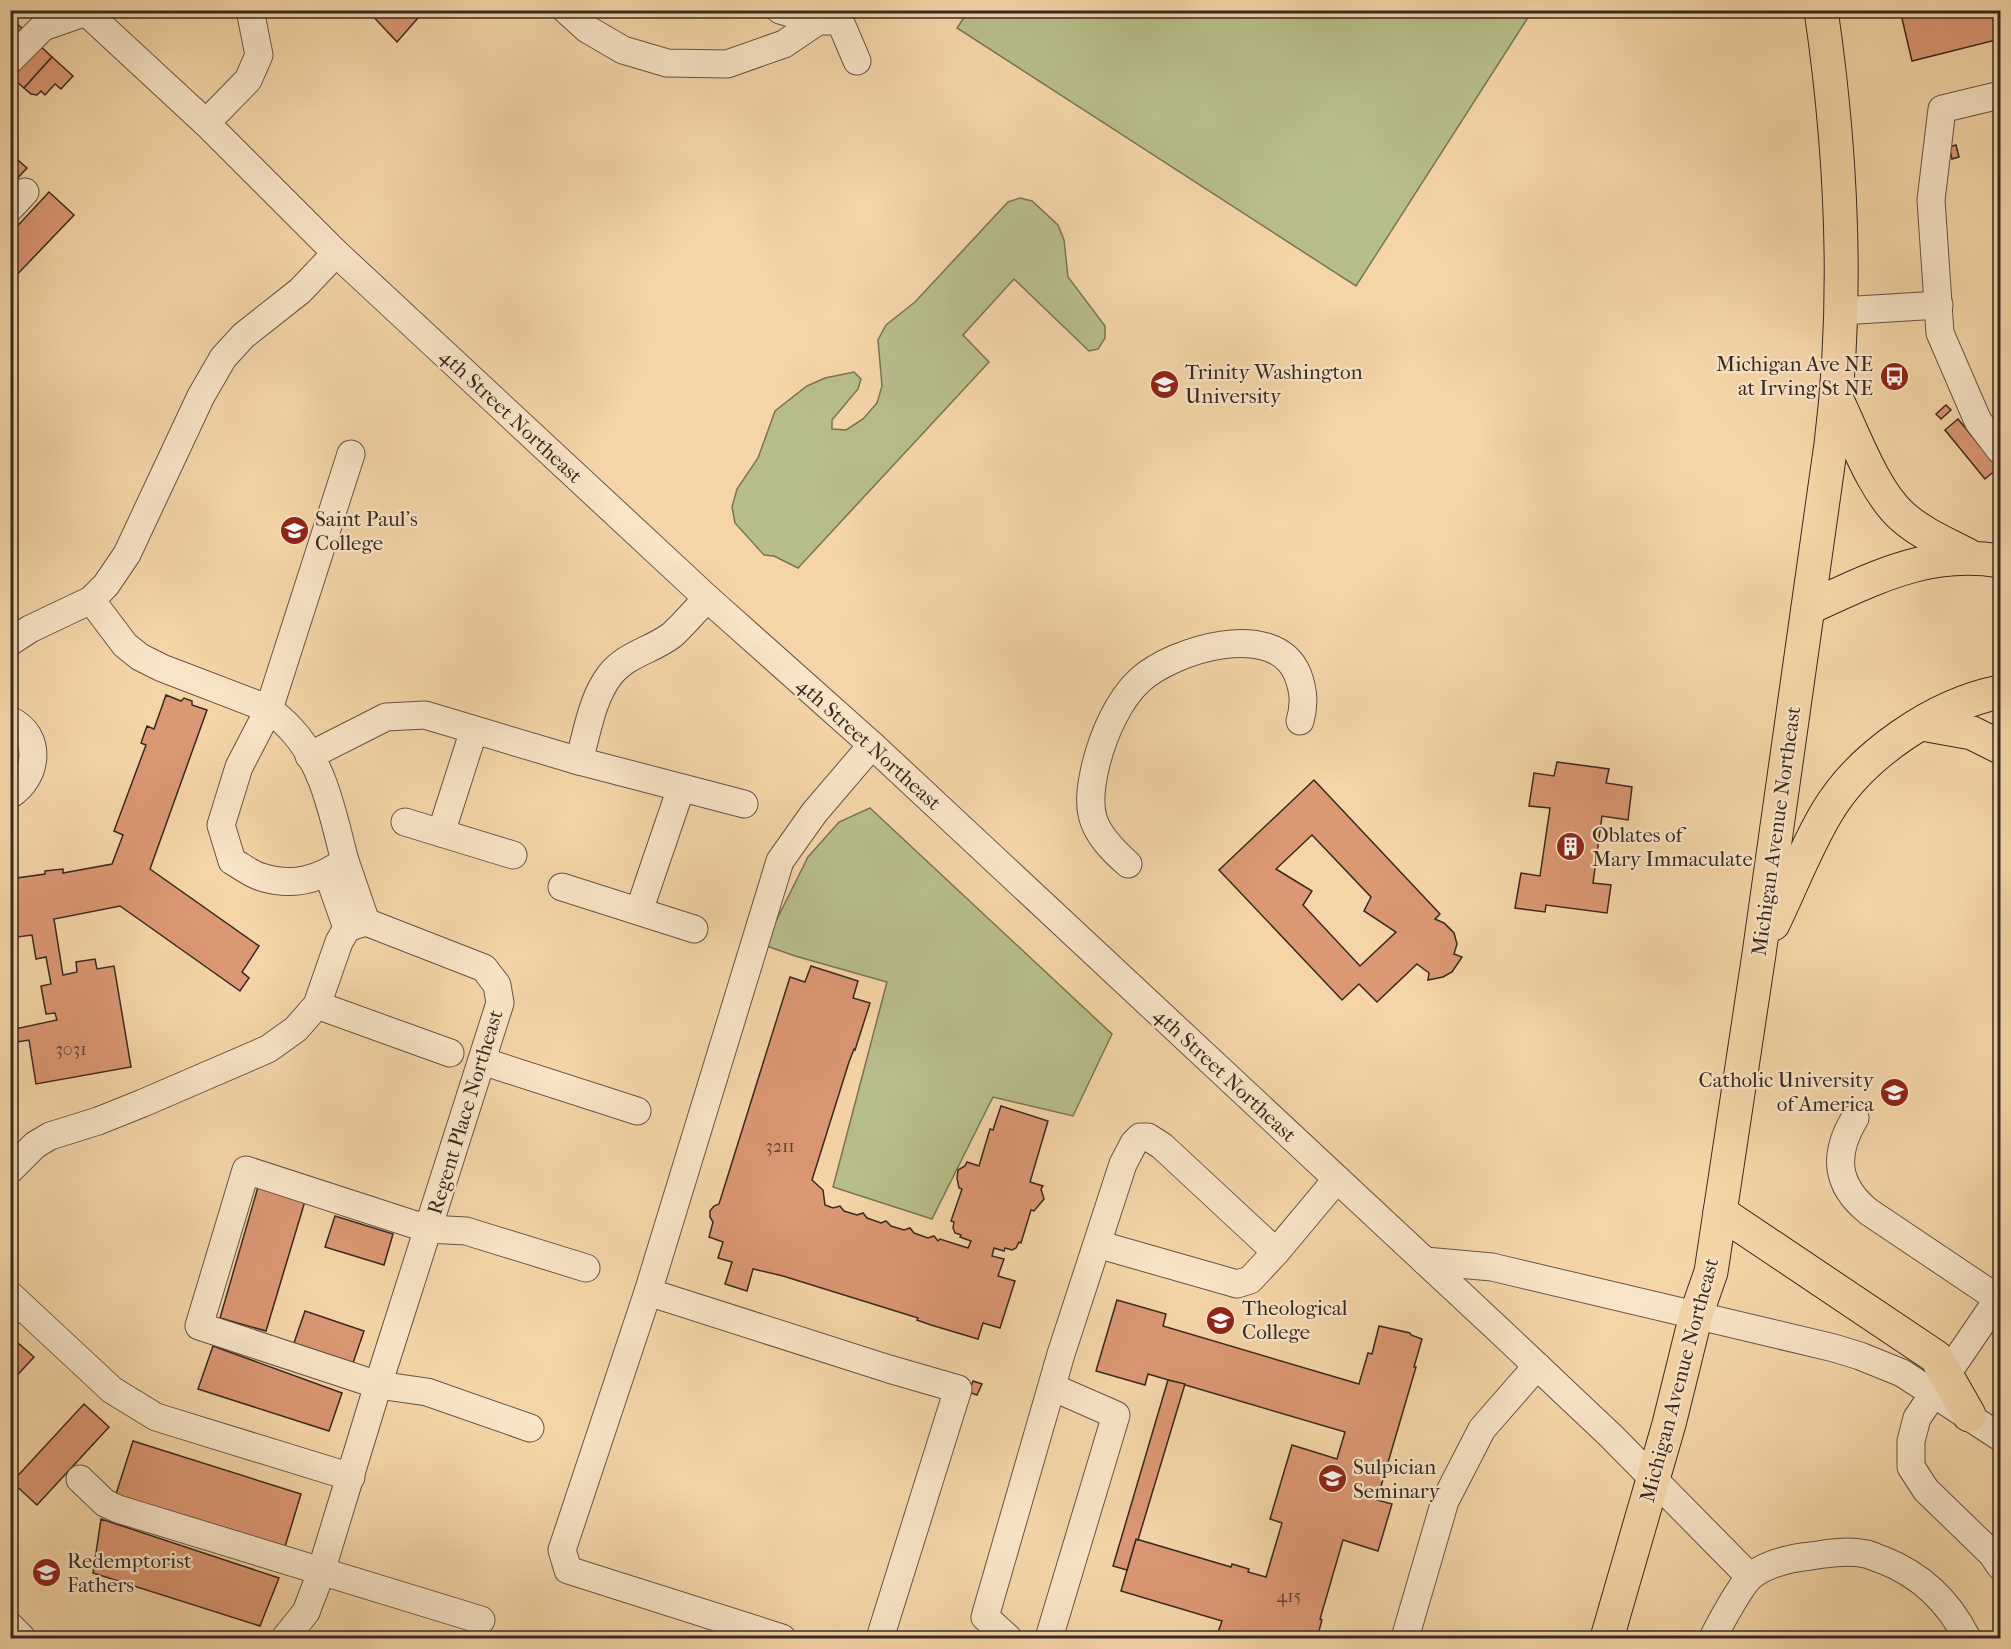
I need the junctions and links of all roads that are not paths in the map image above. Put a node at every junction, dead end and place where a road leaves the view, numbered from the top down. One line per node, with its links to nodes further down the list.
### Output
1 (250, 10): 10 (street)
2 (566, 10): 6 (street)
3 (780, 10): 6 (street)
4 (1821, 10): 13 (main road, Michigan Avenue Northeast)
5 (85, 11): 7 (street); 10 (street, 4th Street Northeast)
6 (839, 17): 8 (street)
7 (10, 60)
8 (857, 60)
9 (2001, 95): 12 (street)
10 (206, 123): 11 (street, 4th Street Northeast)
11 (336, 253): 18 (street, 4th Street Northeast); 19 (street)
12 (1939, 305): 13 (street); 15 (street)
13 (1841, 311): 14 (main road, Michigan Avenue Northeast)
14 (1837, 400): 17 (main road); 20 (main road, Michigan Avenue Northeast)
15 (2001, 450)
16 (351, 454): 23 (street)
17 (1986, 559): 20 (main road)
18 (707, 598): 28 (street, 4th Street Northeast); 31 (street)
19 (91, 600): 21 (street); 23 (street)
20 (1808, 608): 44 (main road, Michigan Avenue Northeast)
21 (10, 642)
22 (2001, 692): 26 (main road)
23 (269, 709): 30 (street); 39 (street)
24 (10, 720): 33 (street)
25 (1300, 721): 38 (street)
26 (1922, 724): 29 (main road); 44 (main road)
27 (474, 730): 30 (street); 31 (street); 36 (street)
28 (872, 745): 52 (street, 4th Street Northeast); 59 (street)
29 (2001, 747)
30 (309, 756): 39 (street)
31 (579, 761): 32 (street)
32 (681, 788): 34 (street); 41 (street)
33 (10, 795)
34 (744, 804)
35 (405, 822): 36 (street)
36 (441, 833): 37 (street)
37 (513, 855)
38 (1128, 864)
39 (336, 868): 42 (street)
40 (562, 887): 41 (street)
41 (639, 911): 43 (street)
42 (356, 925): 45 (street); 47 (street, Regent Place Northeast)
43 (694, 929)
44 (1759, 954): 53 (main road, Michigan Avenue Northeast)
45 (317, 1005): 46 (street); 50 (street)
46 (450, 1053)
47 (482, 1061): 48 (street); 54 (street, Regent Place Northeast)
48 (637, 1111)
49 (1855, 1118): 60 (street)
50 (22, 1141): 51 (street)
51 (10, 1170)
52 (1337, 1179): 56 (street); 57 (street, 4th Street Northeast)
53 (1720, 1212): 62 (main road, Michigan Avenue Northeast); 64 (main road)
54 (428, 1229): 58 (street); 65 (street, Regent Place Northeast); 65 (street)
55 (1097, 1244): 56 (street); 56 (street); 66 (street)
56 (1275, 1252)
57 (1425, 1261): 62 (street); 63 (street, 4th Street Northeast)
58 (586, 1268)
59 (648, 1292): 80 (street); 81 (street)
60 (2000, 1300): 64 (street)
61 (13, 1302): 70 (street)
62 (1696, 1315): 64 (street); 71 (main road, Michigan Avenue Northeast)
63 (1537, 1366): 71 (street, 4th Street Northeast); 84 (street)
64 (1940, 1384): 67 (main road); 73 (street)
65 (378, 1385): 68 (street); 70 (street, Regent Place Northeast)
66 (1052, 1387): 82 (street); 83 (street)
67 (1969, 1415): 69 (street)
68 (530, 1428)
69 (2001, 1437)
70 (351, 1477): 74 (street, Regent Place Northeast)
71 (1653, 1478): 75 (street, 4th Street Northeast); 85 (main road, Michigan Avenue Northeast)
72 (80, 1479): 74 (street)
73 (2001, 1566)
74 (321, 1571): 76 (street); 79 (street, Regent Place Northeast)
75 (1750, 1577): 86 (street); 87 (street)
76 (481, 1620)
77 (10, 1626): 78 (street)
78 (22, 1638)
79 (285, 1638)
80 (782, 1638)
81 (880, 1638)
82 (1008, 1638)
83 (1049, 1638)
84 (1405, 1638)
85 (1607, 1638)
86 (1713, 1638)
87 (1967, 1638)

